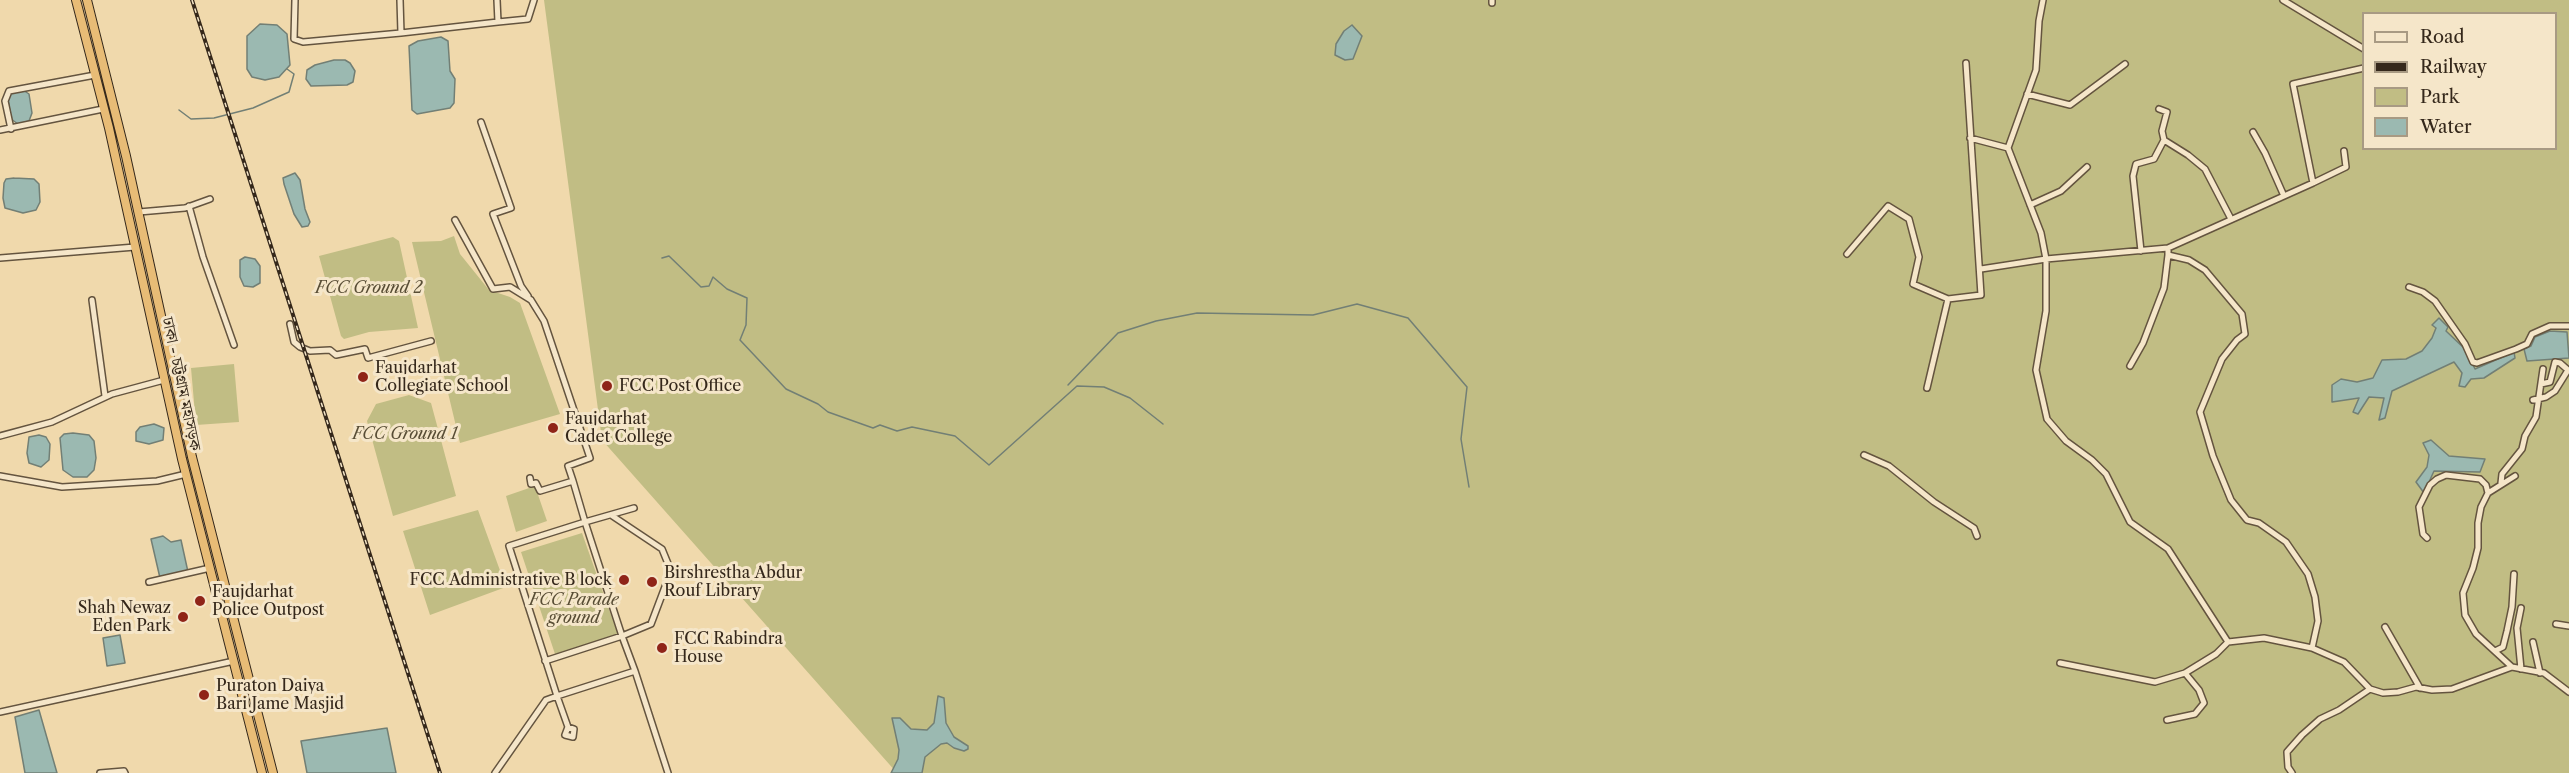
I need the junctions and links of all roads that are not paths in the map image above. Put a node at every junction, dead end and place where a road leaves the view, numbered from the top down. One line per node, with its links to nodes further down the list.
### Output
1 (76, 0): 15 (highway, ঢাকা - চট্টগ্রাম মহাসড়ক)
2 (87, 0): 33 (highway, ঢাকা - চট্টগ্রাম মহাসড়ক)
3 (295, 0): 10 (street)
4 (400, 0): 10 (street)
5 (497, 0): 9 (street)
6 (534, 0): 9 (street)
7 (2043, 0): 16 (street)
8 (2283, 0): 11 (street)
9 (498, 22): 10 (street)
10 (401, 33)
11 (2362, 48)
12 (1966, 63): 23 (street)
13 (2125, 64): 16 (street)
14 (2362, 69): 28 (street)
15 (95, 75): 17 (highway, ঢাকা - চট্টগ্রাম মহাসড়ক); 20 (street)
16 (2027, 94): 25 (street)
17 (103, 109): 20 (street); 36 (highway, ঢাকা - চট্টগ্রাম মহাসড়ক)
18 (2159, 109): 24 (street)
19 (481, 122): 46 (street)
20 (11, 129): 21 (street)
21 (0, 130)
22 (2253, 132): 29 (street)
23 (1970, 138): 25 (street); 42 (street)
24 (2164, 140): 34 (street); 37 (street)
25 (2008, 148): 31 (street)
26 (2344, 151): 28 (street)
27 (2087, 167): 31 (street)
28 (2313, 183): 29 (street)
29 (2284, 196): 38 (street)
30 (210, 199): 32 (street)
31 (2030, 205): 41 (street)
32 (189, 206): 33 (street); 50 (street)
33 (139, 212): 102 (highway, ঢাকা - চট্টগ্রাম মহাসড়ক)
34 (2230, 217)
35 (455, 220): 46 (street)
36 (135, 247): 40 (street); 53 (highway, ঢাকা - চট্টগ্রাম মহাসড়ক)
37 (2141, 251): 38 (street); 41 (street)
38 (2168, 252): 51 (street); 82 (street)
39 (1847, 254): 44 (street)
40 (0, 258)
41 (2046, 259): 42 (street); 80 (street)
42 (1981, 269): 44 (street)
43 (2409, 287): 48 (street)
44 (1948, 299): 55 (street)
45 (93, 300): 56 (street)
46 (531, 300): 64 (street)
47 (290, 324): 49 (street)
48 (2569, 326)
49 (431, 341)
50 (234, 345)
51 (2130, 366)
52 (2543, 369): 54 (street)
53 (164, 380): 56 (street); 60 (highway, ঢাকা - চট্টগ্রাম মহাসড়ক)
54 (2541, 384): 57 (street); 57 (street)
55 (1927, 388)
56 (105, 396): 58 (street)
57 (2536, 400): 65 (street)
58 (0, 436)
59 (1864, 454): 70 (street)
60 (186, 474): 61 (street); 72 (highway, ঢাকা - চট্টগ্রাম মহাসড়ক)
61 (0, 476)
62 (2515, 476): 65 (street)
63 (530, 478): 64 (street)
64 (573, 481): 69 (street)
65 (2501, 483): 66 (street)
66 (2487, 493): 71 (street); 83 (street)
67 (634, 508): 68 (street)
68 (611, 515): 69 (street); 79 (street)
69 (585, 522): 79 (street); 85 (street)
70 (1977, 536)
71 (2427, 538)
72 (210, 568): 74 (street); 84 (highway, ঢাকা - চট্টগ্রাম মহাসড়ক)
73 (2514, 573): 83 (street)
74 (149, 582)
75 (2521, 608): 88 (street)
76 (2556, 624): 77 (street)
77 (2569, 626)
78 (2385, 627): 92 (street)
79 (622, 636): 85 (street); 89 (street)
80 (2228, 642): 82 (street); 91 (street)
81 (2533, 642): 90 (street)
82 (2312, 648): 93 (street)
83 (2495, 651): 87 (street)
84 (234, 661): 96 (street); 101 (highway, ঢাকা - চট্টগ্রাম মহাসড়ক)
85 (545, 661): 95 (street)
86 (2060, 663): 91 (street)
87 (2512, 667): 88 (street); 92 (street)
88 (2521, 669): 90 (street)
89 (635, 671): 95 (street); 104 (street)
90 (2540, 672): 94 (street)
91 (2185, 673): 97 (street)
92 (2420, 688): 93 (street)
93 (2370, 689): 105 (street)
94 (2569, 692)
95 (558, 696): 98 (street); 103 (street)
96 (0, 712)
97 (2167, 720)
98 (568, 727)
99 (100, 773): 100 (street)
100 (125, 773)
101 (262, 773)
102 (273, 773)
103 (495, 773)
104 (668, 773)
105 (2292, 773)

